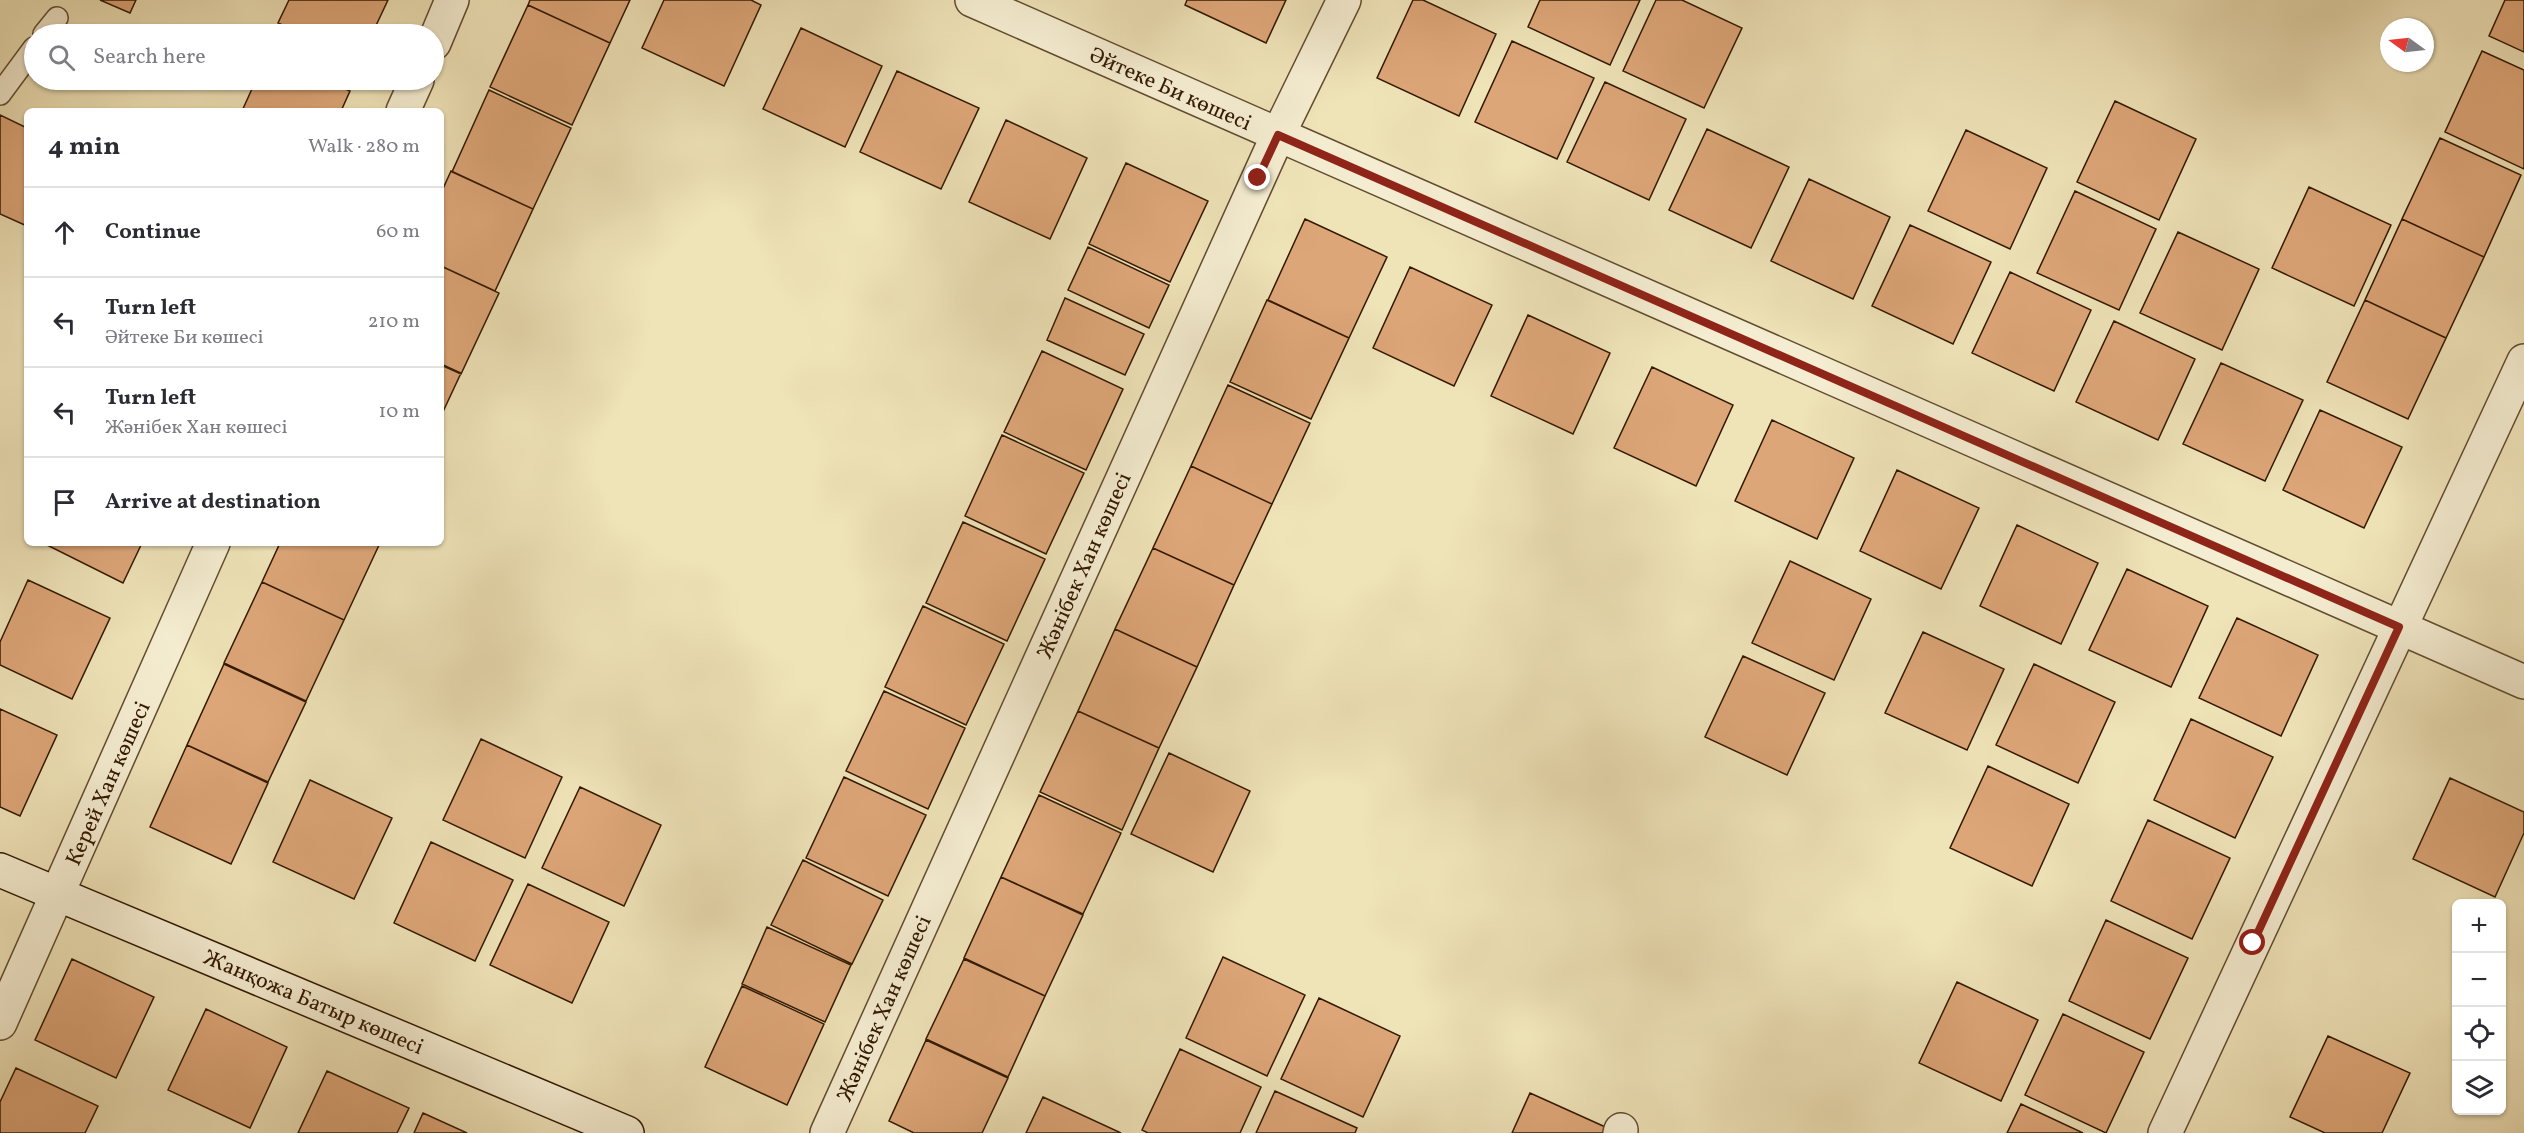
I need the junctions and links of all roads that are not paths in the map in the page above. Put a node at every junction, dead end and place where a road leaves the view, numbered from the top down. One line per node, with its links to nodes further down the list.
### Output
1 (452, 0): 4 (street)
2 (972, 0): 9 (street, Әйтеке Би көшесі)
3 (1344, 0): 9 (street, Жәнібек Хан көшесі)
4 (442, 24)
5 (24, 62): 7 (lane)
6 (413, 90): 8 (street)
7 (0, 94)
8 (405, 108)
9 (1278, 135): 12 (street, Әйтеке Би көшесі); 18 (street, Жәнібек Хан көшесі)
10 (2524, 360): 12 (street)
11 (212, 546): 15 (street, Керей Хан көшесі)
12 (2399, 627): 13 (street, Әйтеке Би көшесі); 19 (street)
13 (2524, 682)
14 (0, 870): 15 (street, Жанқожа Батыр көшесі)
15 (58, 894): 16 (street, Керей Хан көшесі); 17 (street, Жанқожа Батыр көшесі)
16 (0, 1023)
17 (627, 1133)
18 (827, 1133)
19 (2165, 1133)

